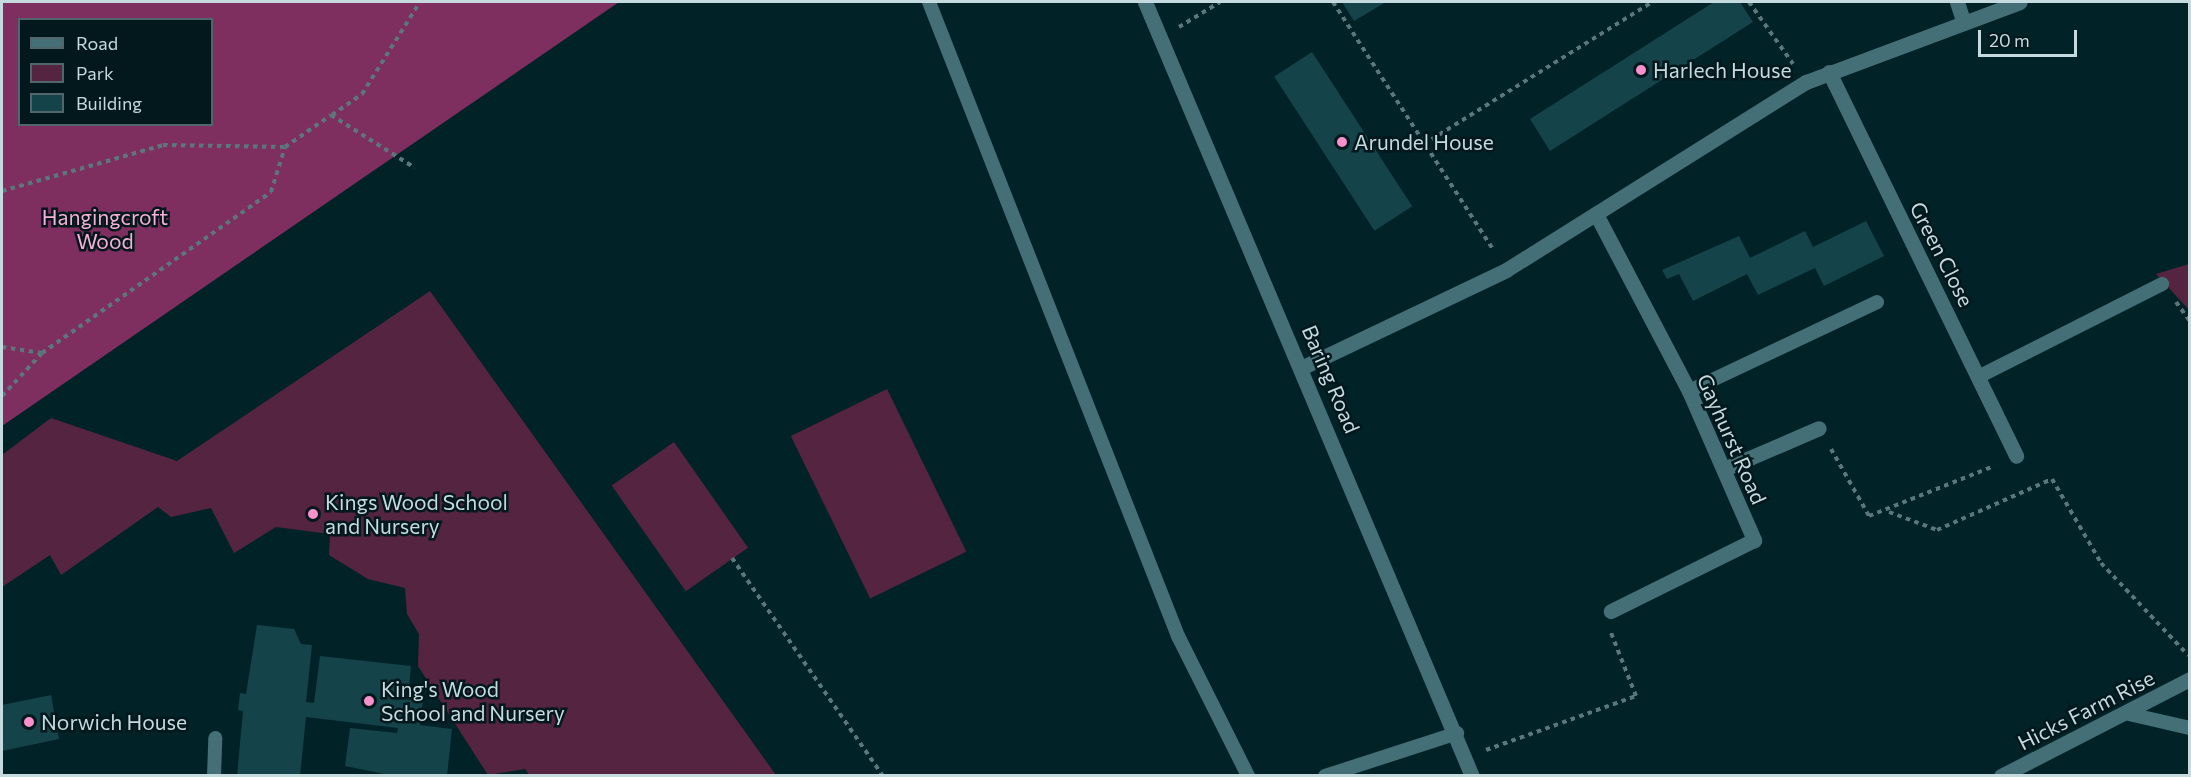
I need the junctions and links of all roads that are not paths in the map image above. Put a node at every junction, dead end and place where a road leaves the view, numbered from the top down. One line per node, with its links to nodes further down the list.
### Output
1 (929, 2): 23 (lane)
2 (1145, 2): 10 (street, Baring Road)
3 (1957, 2): 5 (street)
4 (2020, 2): 5 (street)
5 (1963, 20): 6 (street)
6 (1829, 72): 7 (street); 11 (street, Green Close)
7 (1596, 214): 10 (street); 12 (street, Gayhurst Road)
8 (2162, 284): 11 (lane)
9 (1877, 302): 12 (lane)
10 (1303, 367): 20 (street, Baring Road)
11 (1980, 376): 14 (street, Green Close)
12 (1689, 391): 15 (street, Gayhurst Road)
13 (1819, 428): 15 (street)
14 (2016, 456)
15 (1724, 469): 16 (street, Gayhurst Road)
16 (1611, 611)
17 (2190, 679): 18 (street, Hicks Farm Rise)
18 (2130, 714): 19 (lane); 26 (street, Hicks Farm Rise)
19 (2190, 728)
20 (1457, 733): 24 (lane); 25 (street, Baring Road)
21 (215, 738): 22 (lane)
22 (214, 776)
23 (1248, 776)
24 (1325, 776)
25 (1472, 776)
26 (2001, 776)

